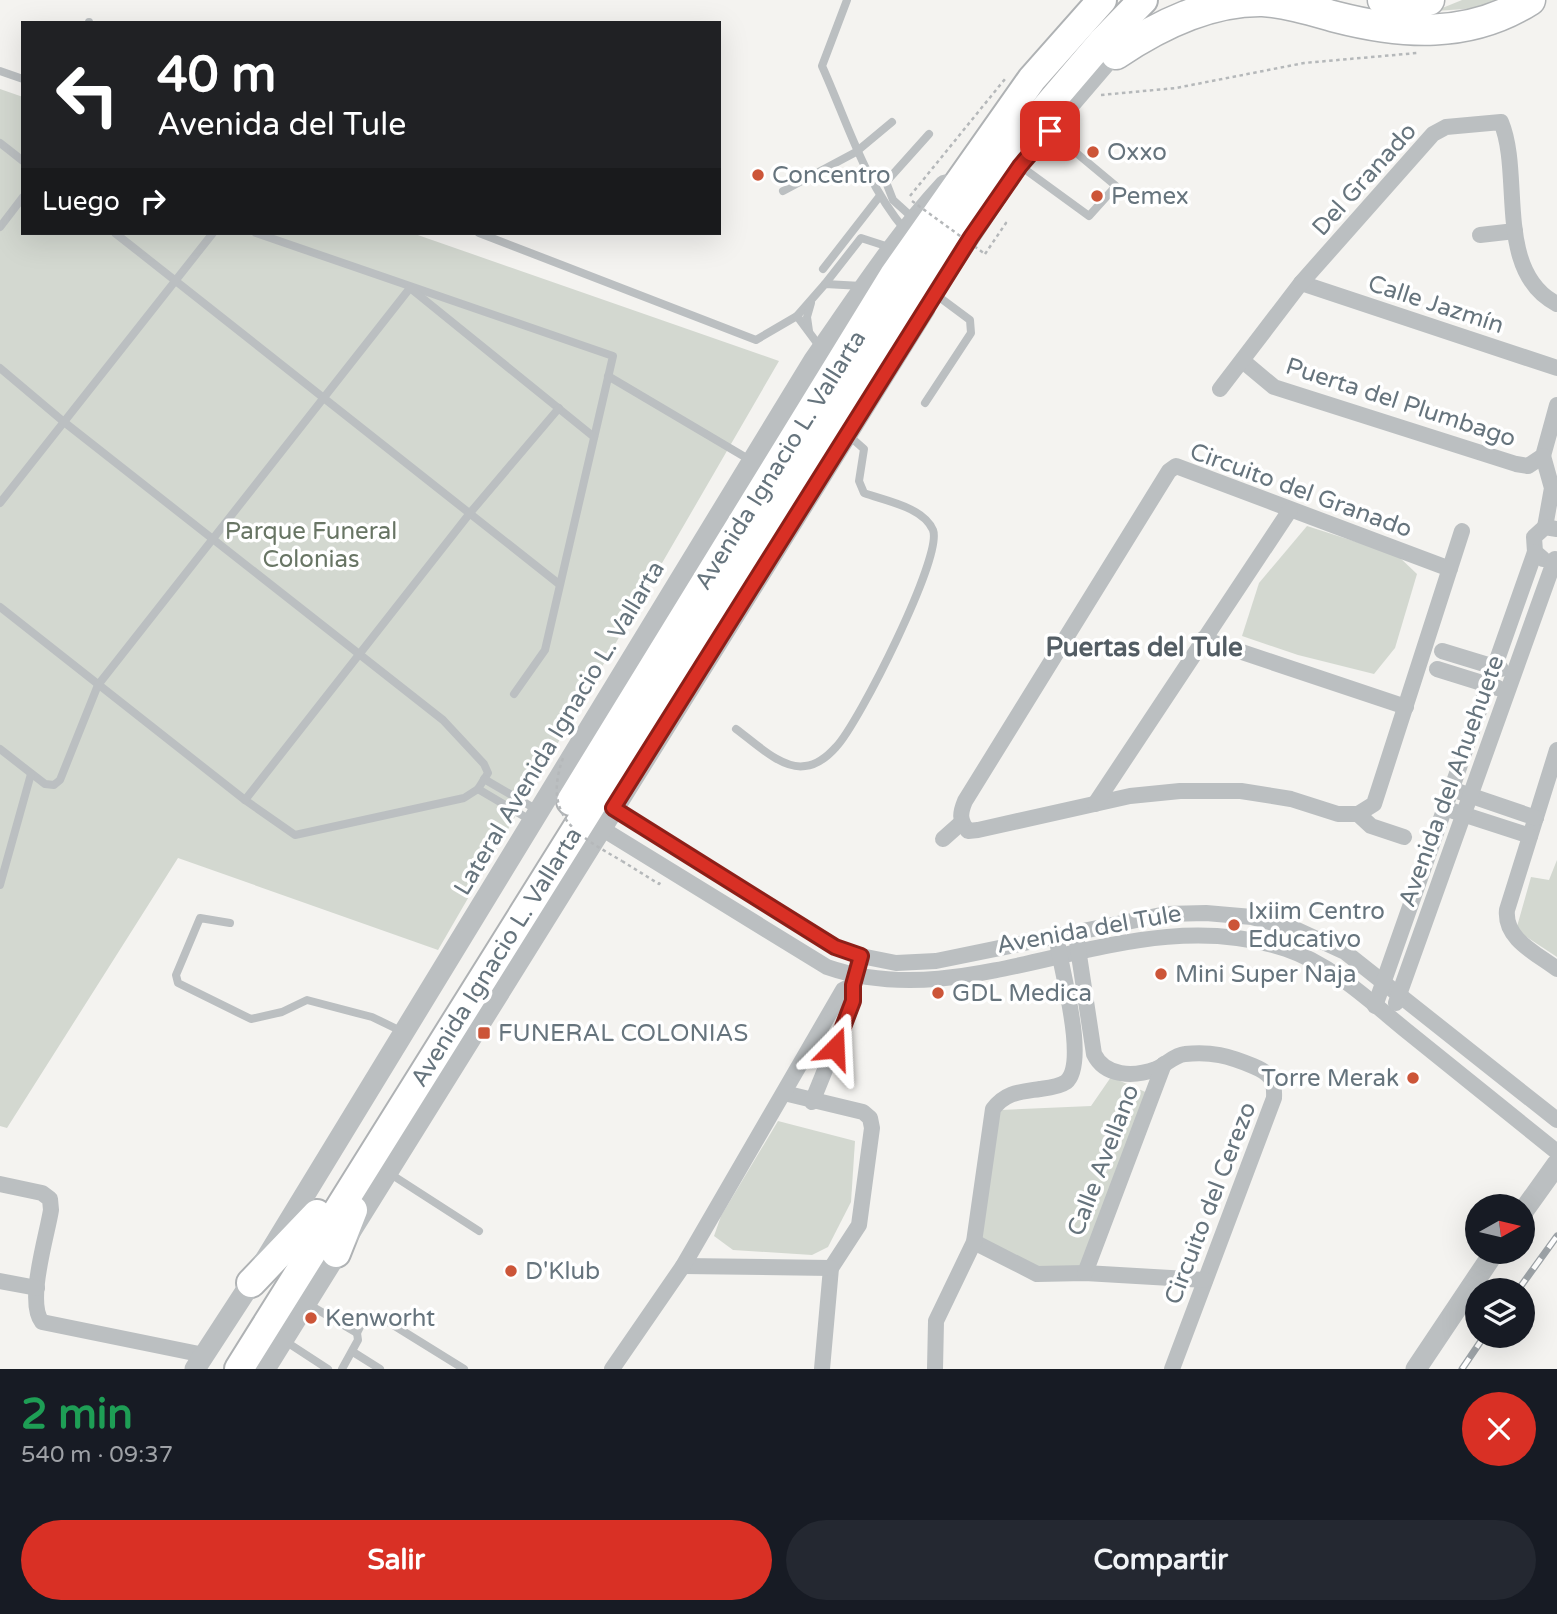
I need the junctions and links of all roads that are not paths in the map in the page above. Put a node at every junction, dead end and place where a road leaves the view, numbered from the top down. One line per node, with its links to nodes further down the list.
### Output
1 (847, 0): 18 (lane)
2 (1102, 0): 8 (highway, Avenida Ignacio L. Vallarta)
3 (1143, 0): 20 (highway, Avenida Ignacio L. Vallarta)
4 (1164, 0): 9 (highway)
5 (1383, 0): 6 (highway)
6 (1429, 0)
7 (1530, 0): 9 (highway)
8 (1085, 12): 14 (highway, Avenida Ignacio L. Vallarta)
9 (1116, 54): 13 (street, Avenida Ignacio L. Vallarta)
10 (0, 71): 11 (lane)
11 (21, 78)
12 (892, 122): 18 (lane)
13 (1050, 131): 20 (street, Avenida Ignacio L. Vallarta); 20 (lane)
14 (993, 132): 24 (street, Lateral Avenida Ignacio L. Vallarta); 135 (highway, Avenida Ignacio L. Vallarta)
15 (929, 134): 24 (lane)
16 (3, 145): 17 (lane); 19 (lane)
17 (21, 152)
18 (856, 152): 21 (lane); 22 (lane)
19 (21, 159)
20 (1011, 162): 40 (street, Avenida Ignacio L. Vallarta); 48 (highway, Avenida Ignacio L. Vallarta)
21 (783, 191)
22 (879, 197): 24 (lane); 33 (lane)
23 (21, 200): 25 (lane)
24 (910, 217): 32 (street, Lateral Avenida Ignacio L. Vallarta)
25 (0, 227)
26 (1515, 231): 31 (street); 35 (street, Del Granado); 41 (street, Del Granado)
27 (118, 235): 34 (lane)
28 (211, 235): 34 (lane)
29 (262, 235): 38 (lane)
30 (484, 235): 42 (lane)
31 (1480, 235)
32 (892, 248): 36 (lane); 37 (street, Lateral Avenida Ignacio L. Vallarta)
33 (823, 269)
34 (176, 281): 50 (lane); 54 (lane)
35 (1301, 283): 44 (street, Del Granado); 46 (street, Calle Jazmín)
36 (825, 284): 37 (lane); 39 (lane)
37 (863, 286): 43 (street, Lateral Avenida Ignacio L. Vallarta)
38 (410, 288): 47 (lane); 50 (lane); 53 (lane)
39 (814, 297): 42 (lane); 43 (lane)
40 (930, 301): 48 (highway); 51 (lane); 55 (street)
41 (1557, 304)
42 (797, 316): 43 (lane)
43 (816, 341): 57 (street, Lateral Avenida Ignacio L. Vallarta)
44 (1244, 362): 49 (street); 58 (street, Puerta del Plumbago)
45 (0, 368): 54 (lane)
46 (1557, 368)
47 (608, 376): 56 (lane); 57 (lane)
48 (853, 386): 129 (highway, Avenida Ignacio L. Vallarta)
49 (1220, 389)
50 (323, 397): 61 (lane); 64 (lane)
51 (926, 403)
52 (1557, 405): 58 (street, Puerta del Plumbago)
53 (559, 408): 56 (lane); 61 (lane)
54 (64, 422): 59 (lane); 64 (lane)
55 (848, 434): 81 (lane); 93 (street)
56 (594, 437): 68 (lane)
57 (752, 462): 97 (street, Lateral Avenida Ignacio L. Vallarta)
58 (1550, 467): 62 (street)
59 (0, 503)
60 (1290, 510): 67 (street, Circuito del Granado); 70 (street); 99 (street, Circuito del Granado)
61 (470, 513): 68 (lane); 72 (lane)
62 (1551, 528): 65 (street, Avenida del Ahuehuete)
63 (1462, 531): 67 (street)
64 (212, 539): 72 (lane); 76 (lane)
65 (1535, 552): 66 (street); 73 (street, Avenida del Ahuehuete)
66 (1556, 559): 75 (street, Avenida del Ahuehuete)
67 (1450, 569): 71 (street)
68 (559, 584): 79 (lane)
69 (0, 607): 76 (lane)
70 (1203, 639): 80 (street); 91 (street)
71 (1436, 649): 73 (street); 74 (street)
72 (358, 654): 85 (lane); 90 (lane)
73 (1494, 666): 75 (street); 77 (street, Avenida del Ahuehuete)
74 (1430, 667): 77 (street); 80 (street)
75 (1513, 672): 78 (street, Avenida del Ahuehuete)
76 (98, 684): 84 (lane); 90 (lane)
77 (1488, 684): 78 (street); 88 (street, Avenida del Ahuehuete)
78 (1507, 690): 89 (street, Avenida del Ahuehuete)
79 (514, 694)
80 (1406, 707): 95 (street)
81 (736, 729)
82 (0, 749): 84 (lane)
83 (1557, 750): 86 (street)
84 (31, 774): 105 (lane)
85 (484, 779): 87 (lane); 97 (lane)
86 (1552, 780): 98 (street)
87 (478, 789): 90 (lane); 97 (lane)
88 (1451, 789): 89 (street); 94 (street, Avenida del Ahuehuete)
89 (1470, 796): 92 (street); 96 (street, Avenida del Ahuehuete)
90 (245, 800)
91 (1095, 804): 95 (street); 99 (street)
92 (1497, 804): 98 (street); 100 (street)
93 (613, 808): 101 (street); 110 (street, Avenida del Tule)
94 (1444, 808): 96 (street); 114 (street, Avenida del Ahuehuete)
95 (1358, 814): 103 (street)
96 (1463, 814): 100 (street); 115 (street, Avenida del Ahuehuete)
97 (536, 816): 119 (street, Lateral Avenida Ignacio L. Vallarta)
98 (1536, 818): 102 (street)
99 (961, 823): 104 (street)
100 (1490, 823): 102 (street)
101 (601, 828): 113 (street, Avenida del Tule); 132 (street)
102 (1530, 836): 112 (street)
103 (1404, 837)
104 (943, 839)
105 (0, 885)
106 (230, 923): 119 (lane)
107 (1076, 933): 108 (street, Avenida del Tule); 109 (street); 114 (street, Avenida del Tule)
108 (1056, 937): 110 (street, Avenida del Tule); 111 (street)
109 (1078, 951): 111 (street, Avenida del Tule); 116 (street, Avenida del Tule); 121 (street)
110 (861, 956): 113 (street)
111 (1059, 956): 113 (street, Avenida del Tule); 122 (street)
112 (1557, 969)
113 (854, 981): 118 (street); 120 (street)
114 (1384, 982): 115 (street, Avenida del Tule); 116 (street, Avenida del Ahuehuete)
115 (1399, 994): 117 (street, Avenida del Ahuehuete); 128 (street, Avenida del Tule)
116 (1375, 1006): 117 (street, Avenida del Tule)
117 (1391, 1018): 130 (street, Avenida del Tule)
118 (823, 1026): 120 (street); 124 (street)
119 (404, 1032): 145 (street, Lateral Avenida Ignacio L. Vallarta)
120 (841, 1034): 125 (street)
121 (1094, 1054): 122 (street); 123 (street, Circuito del Cerezo)
122 (1075, 1057): 137 (street)
123 (1164, 1064): 142 (street, Calle Avellano); 143 (street, Circuito del Cerezo)
124 (800, 1065): 125 (street); 126 (street)
125 (824, 1074): 127 (street)
126 (783, 1093): 127 (street); 140 (street)
127 (812, 1102): 141 (street)
128 (1557, 1120)
129 (379, 1144): 138 (highway); 153 (highway, Avenida Ignacio L. Vallarta)
130 (1557, 1152)
131 (1557, 1164): 134 (street)
132 (387, 1172): 136 (lane); 138 (street)
133 (0, 1184): 146 (street)
134 (1535, 1195)
135 (317, 1214): 145 (highway); 151 (highway, Avenida Ignacio L. Vallarta)
136 (479, 1231)
137 (974, 1242): 142 (street); 160 (street)
138 (336, 1253): 147 (street)
139 (1486, 1264): 162 (street)
140 (683, 1266): 141 (street); 158 (street)
141 (831, 1268): 159 (street)
142 (1085, 1273): 143 (street)
143 (1205, 1280): 161 (street, Circuito del Cerezo)
144 (0, 1281): 146 (street)
145 (251, 1283): 151 (street, Lateral Avenida Ignacio L. Vallarta)
146 (37, 1288): 151 (street)
147 (305, 1303): 148 (lane); 149 (street)
148 (357, 1333): 150 (lane); 157 (lane)
149 (283, 1339): 152 (street); 154 (lane)
150 (353, 1352): 155 (lane); 156 (lane)
151 (207, 1364)
152 (268, 1368)
153 (239, 1369)
154 (328, 1369)
155 (342, 1369)
156 (380, 1369)
157 (464, 1369)
158 (612, 1369)
159 (822, 1369)
160 (935, 1369)
161 (1172, 1369)
162 (1416, 1369)

